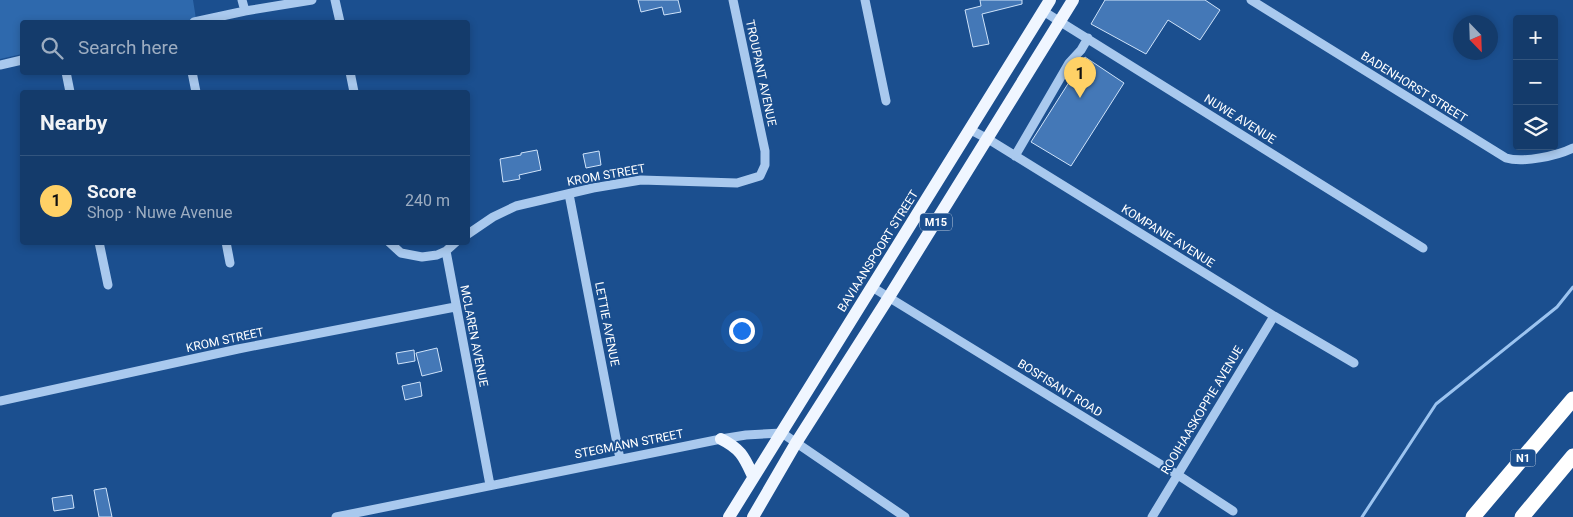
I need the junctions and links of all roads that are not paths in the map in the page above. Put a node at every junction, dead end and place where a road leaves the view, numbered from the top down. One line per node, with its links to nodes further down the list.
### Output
1 (242, 0): 9 (street)
2 (312, 0): 9 (street)
3 (335, 0): 11 (street)
4 (733, 0): 26 (street, TROUPANT AVENUE)
5 (865, 0): 22 (street)
6 (1074, 0): 12 (main road, M15)
7 (1251, 0): 25 (street, BADENHORST STREET)
8 (1046, 6): 12 (street, NUWE AVENUE); 23 (main road, BAVIAANSPOORT STREET / M15)
9 (244, 11): 10 (street)
10 (203, 20)
11 (340, 20)
12 (1061, 21): 13 (street, NUWE AVENUE); 24 (main road, M15)
13 (1088, 38): 27 (street); 34 (street, NUWE AVENUE)
14 (20, 60): 15 (street)
15 (0, 65)
16 (67, 75): 19 (street)
17 (193, 75): 20 (street)
18 (351, 75): 21 (street)
19 (70, 90)
20 (196, 90)
21 (354, 90)
22 (886, 101)
23 (969, 129): 24 (street, KOMPANIE AVENUE); 38 (main road, BAVIAANSPOORT STREET / M15)
24 (988, 139): 27 (street, KOMPANIE AVENUE); 39 (main road, M15)
25 (1573, 148)
26 (765, 151): 28 (street, KROM STREET)
27 (1015, 156): 41 (street, KOMPANIE AVENUE)
28 (568, 194): 29 (street, KROM STREET); 49 (street, LETTIE AVENUE)
29 (470, 233)
30 (100, 245): 37 (street)
31 (227, 245): 36 (street)
32 (392, 245): 35 (street)
33 (453, 245): 35 (street)
34 (1423, 248)
35 (446, 251): 40 (street, MCLAREN AVENUE)
36 (230, 262)
37 (108, 285)
38 (872, 287): 39 (street, BOSFISANT ROAD); 45 (main road, BAVIAANSPOORT STREET / M15)
39 (889, 297): 47 (main road, M15); 50 (street, BOSFISANT ROAD)
40 (455, 307): 44 (street, KROM STREET); 52 (street, MCLAREN AVENUE)
41 (1274, 316): 42 (street, KOMPANIE AVENUE); 50 (street, ROOIHAASKOPPIE AVENUE)
42 (1354, 362)
43 (1573, 399): 59 (highway, N1)
44 (0, 401)
45 (782, 433): 46 (street, STEGMANN STREET); 47 (street); 51 (main road, BAVIAANSPOORT STREET / M15)
46 (721, 439): 49 (street, STEGMANN STREET); 51 (main road)
47 (796, 443): 56 (main road, M15); 57 (street)
48 (1573, 456): 60 (highway)
49 (620, 459): 52 (street, STEGMANN STREET)
50 (1178, 475): 53 (street, BOSFISANT ROAD); 58 (street, ROOIHAASKOPPIE AVENUE)
51 (753, 476): 55 (main road, BAVIAANSPOORT STREET / M15)
52 (490, 485): 54 (street, STEGMANN STREET)
53 (1233, 511)
54 (336, 517)
55 (729, 517)
56 (753, 517)
57 (905, 517)
58 (1152, 517)
59 (1473, 517)
60 (1522, 517)

